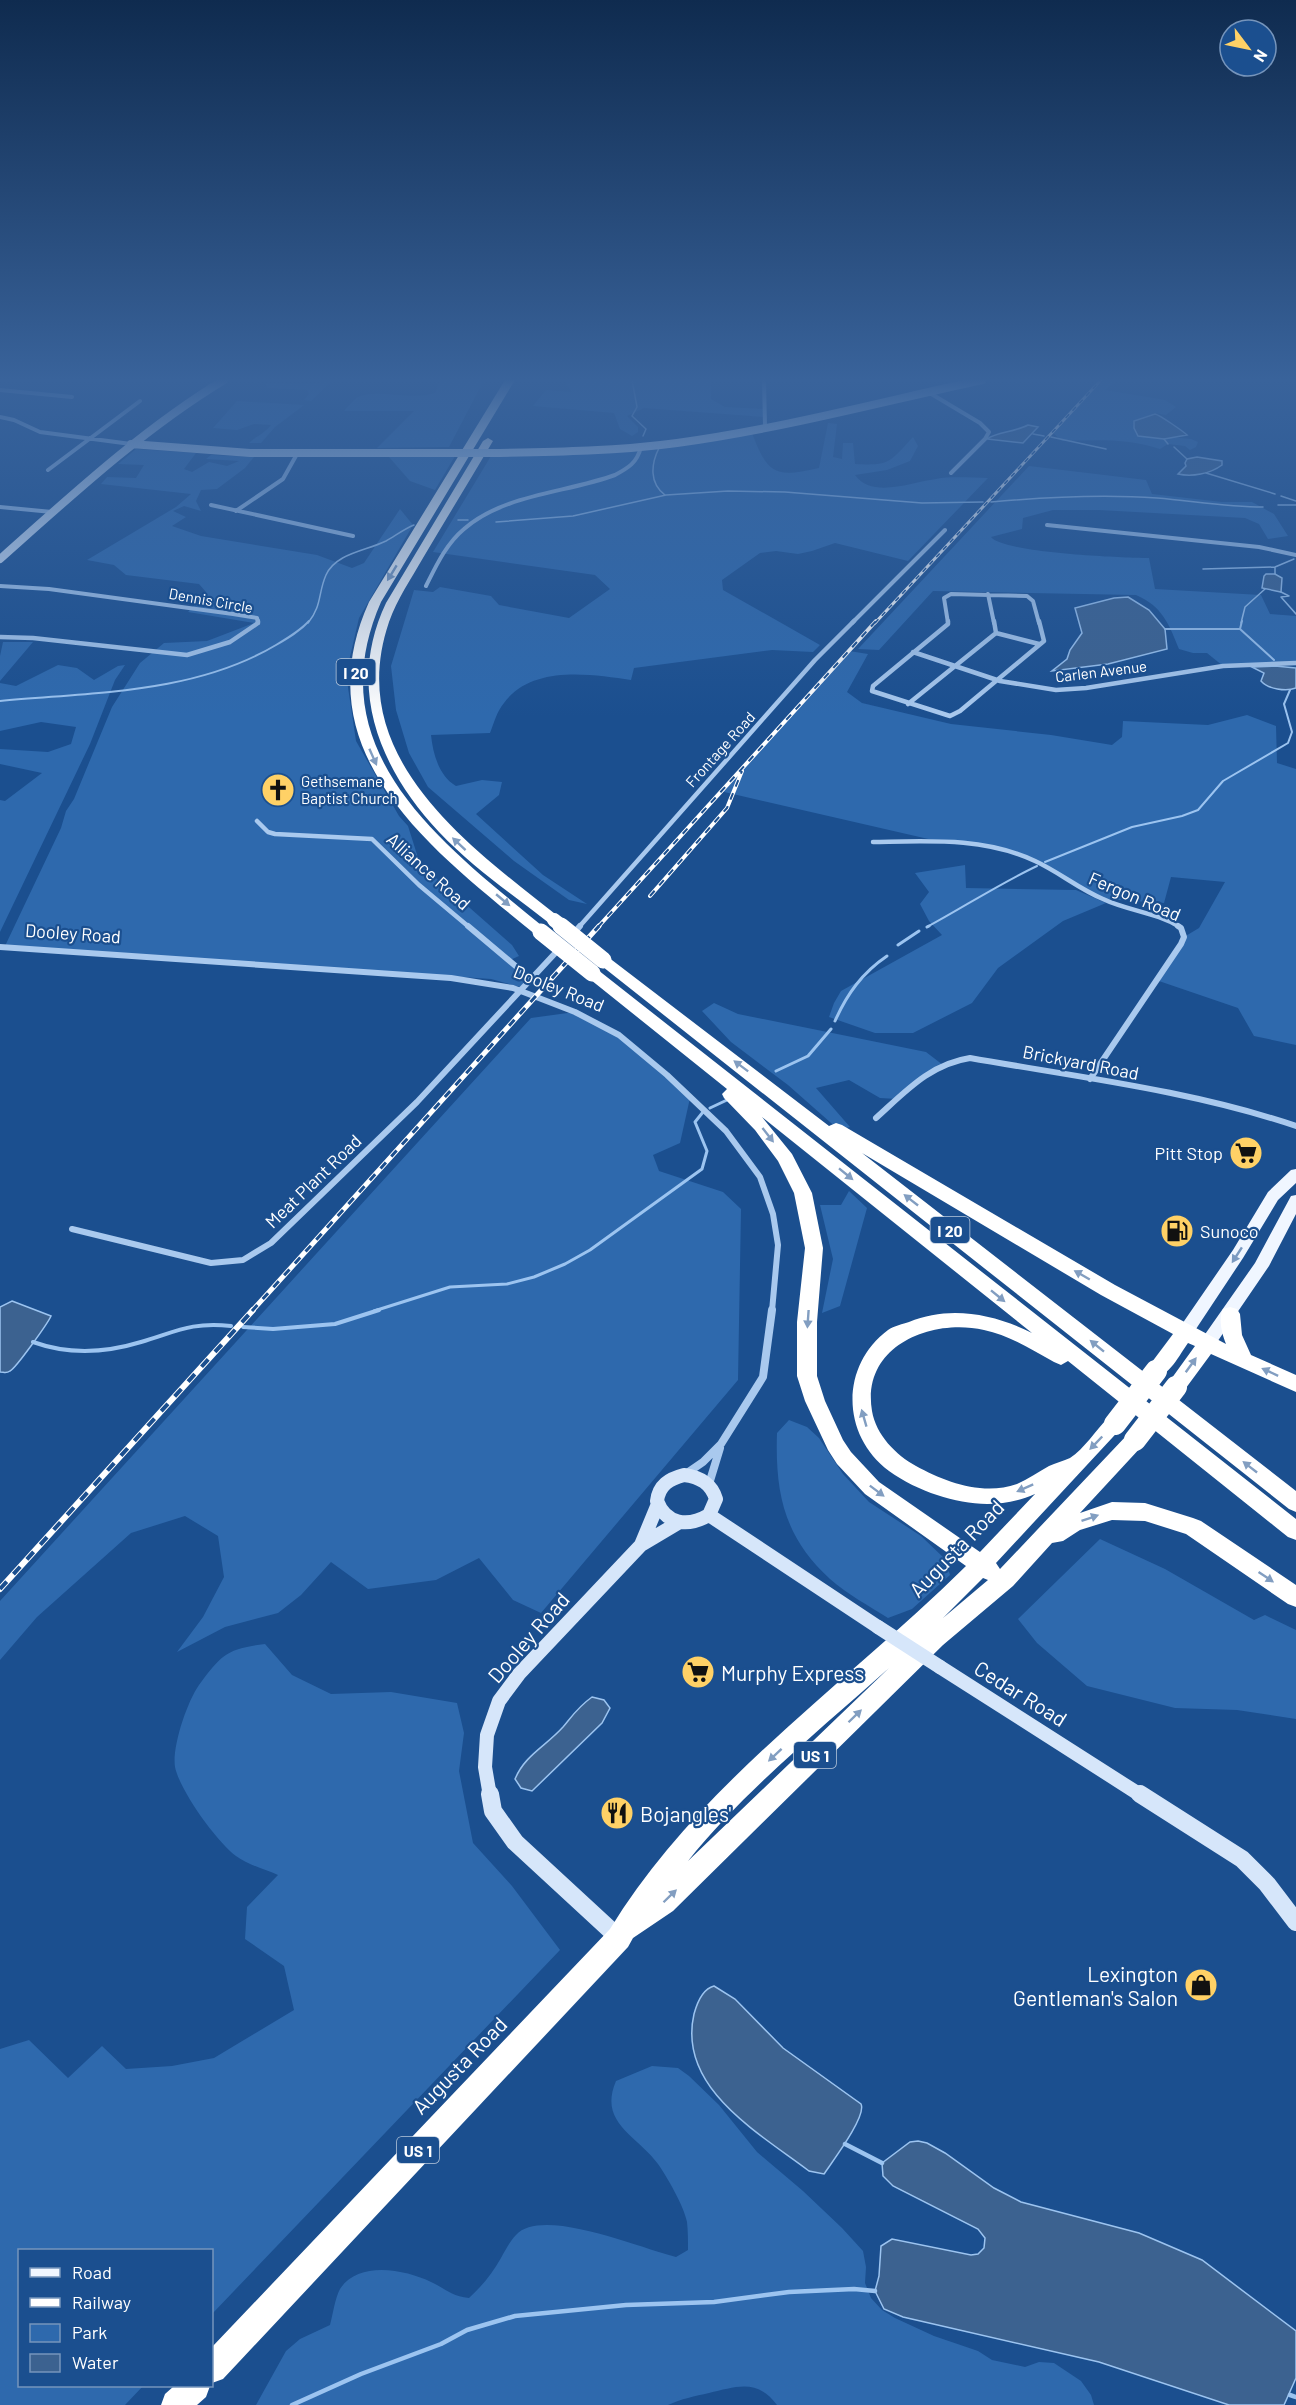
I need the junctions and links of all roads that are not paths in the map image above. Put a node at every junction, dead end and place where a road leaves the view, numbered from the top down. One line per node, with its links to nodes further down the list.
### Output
1 (75, 492): 6 (street)
2 (264, 492): 10 (street)
3 (442, 492): 32 (highway, I 20, one-way to 32, bridge)
4 (458, 492): 32 (highway, I 20, one-way to 4, bridge)
5 (554, 492): 19 (street)
6 (71, 496): 9 (street); 11 (street)
7 (211, 505): 10 (street)
8 (3, 507): 9 (street); 12 (street)
9 (27, 510): 11 (street)
10 (236, 511): 15 (street)
11 (52, 512): 17 (street)
12 (0, 513)
13 (1047, 525): 16 (street)
14 (945, 530): 33 (street, Frontage Road)
15 (353, 536)
16 (1296, 555)
17 (1, 558)
18 (0, 586): 22 (street, Dennis Circle)
19 (426, 586)
20 (988, 594): 21 (street); 23 (street); 24 (street)
21 (996, 633): 23 (street); 26 (street)
22 (0, 637)
23 (1039, 644): 27 (street)
24 (913, 652): 26 (street, Carlen Avenue); 28 (street)
25 (1296, 663): 27 (street, Carlen Avenue)
26 (953, 666): 27 (street, Carlen Avenue); 28 (street)
27 (997, 680): 28 (street)
28 (908, 704)
29 (256, 821): 33 (street, Alliance Road)
30 (873, 842): 36 (street, Fergon Road)
31 (0, 947): 34 (street, Dooley Road)
32 (597, 966): 35 (highway, I 20); 37 (highway, I 20, one-way to 32)
33 (531, 979): 34 (street, Frontage Road)
34 (520, 991): 42 (street, Meat Plant Road); 49 (street, Dooley Road)
35 (651, 1021): 47 (highway, I 20, one-way to 47); 60 (highway, one-way to 60)
36 (1090, 1079): 38 (street, Brickyard Road); 39 (street, Brickyard Road)
37 (772, 1091): 44 (highway, one-way to 37); 53 (highway, I 20, one-way to 37)
38 (876, 1118)
39 (1296, 1126)
40 (1296, 1174): 44 (main road, Augusta Road / US 1, one-way to 44)
41 (1296, 1200): 43 (main road, Augusta Road / US 1)
42 (72, 1229)
43 (1230, 1314): 45 (main road, Augusta Road / US 1); 46 (highway)
44 (1186, 1331): 45 (highway); 50 (highway, Augusta Road / US 1, one-way to 50, bridge)
45 (1207, 1344): 46 (highway); 59 (highway, Augusta Road / US 1, one-way to 45, bridge)
46 (1244, 1360): 48 (highway, one-way to 46)
47 (1108, 1384): 50 (highway, one-way to 47); 57 (highway, I 20)
48 (1296, 1384)
49 (721, 1444): 51 (street, Dooley Road); 52 (street, Dooley Road)
50 (1077, 1463): 60 (highway, Augusta Road / US 1)
51 (684, 1475): 52 (street); 54 (street)
52 (709, 1484): 55 (street)
53 (1296, 1503)
54 (658, 1504): 56 (street); 58 (street, Dooley Road)
55 (709, 1515): 56 (street); 63 (street, Cedar Road, bridge)
56 (678, 1522): 58 (street, Dooley Road)
57 (1296, 1531)
58 (641, 1545): 64 (street, Dooley Road)
59 (1038, 1545): 61 (highway, Augusta Road / US 1); 62 (highway, one-way to 62)
60 (980, 1566): 61 (highway); 64 (highway, Augusta Road / US 1, one-way to 64)
61 (1005, 1578): 64 (highway, Augusta Road / US 1, one-way to 61)
62 (1296, 1597)
63 (1296, 1922)
64 (622, 1935): 65 (highway, Augusta Road / US 1)
65 (213, 2367)
66 (193, 2387): 67 (highway)
67 (176, 2405)

